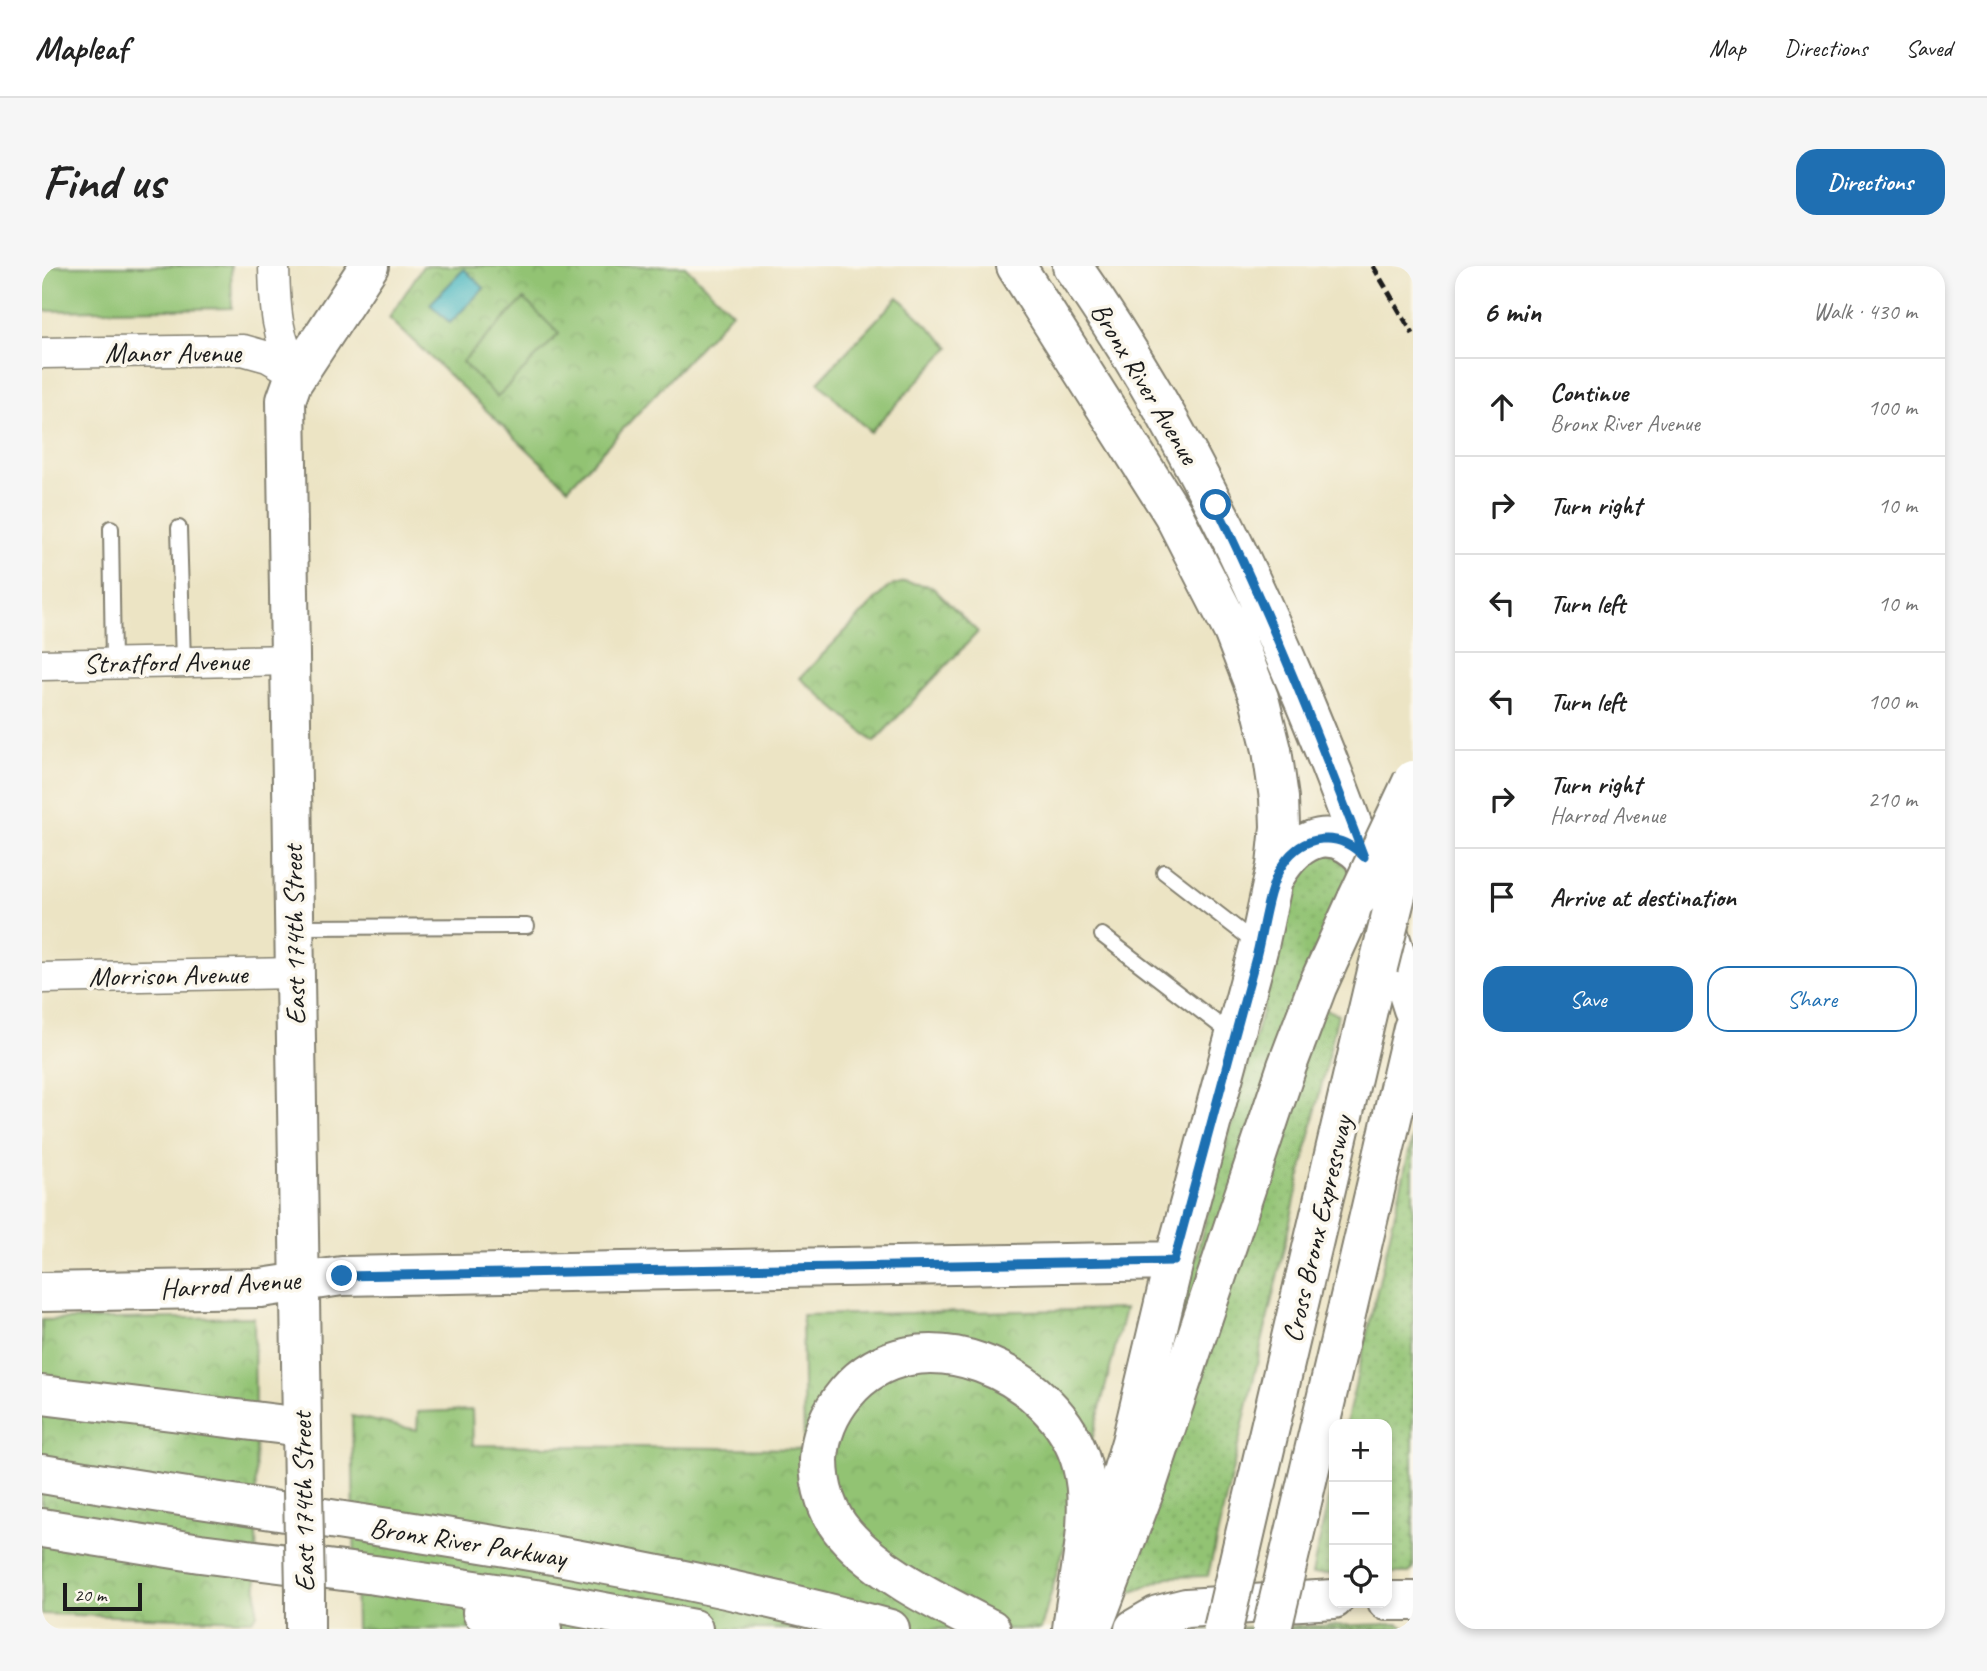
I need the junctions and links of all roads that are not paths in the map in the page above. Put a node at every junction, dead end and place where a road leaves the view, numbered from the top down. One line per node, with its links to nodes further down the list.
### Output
1 (274, 266): 6 (street)
2 (369, 266): 6 (main road, East 174th Street)
3 (1016, 266): 17 (main road, Bronx River Avenue)
4 (1072, 266): 15 (main road, Bronx River Avenue)
5 (42, 353): 6 (street, Manor Avenue)
6 (297, 374): 9 (main road, East 174th Street)
7 (111, 528): 11 (lane)
8 (179, 528): 10 (lane)
9 (289, 660): 10 (street, Stratford Avenue); 19 (main road, East 174th Street)
10 (183, 662): 11 (street, Stratford Avenue)
11 (113, 663): 12 (street, Stratford Avenue)
12 (42, 665)
13 (1413, 780): 44 (main road, bridge)
14 (1413, 828): 46 (main road, Cross Bronx Expressway, bridge)
15 (1364, 857): 17 (main road); 24 (main road, Bronx River Avenue)
16 (1164, 872): 21 (lane)
17 (1273, 880): 21 (main road, Bronx River Avenue)
18 (527, 926): 19 (lane)
19 (293, 927): 22 (main road, East 174th Street)
20 (1101, 935): 25 (lane)
21 (1259, 946): 25 (main road, Bronx River Avenue)
22 (294, 973): 23 (street, Morrison Avenue); 28 (main road, East 174th Street)
23 (42, 978)
24 (1413, 1009)
25 (1235, 1037): 27 (main road, Bronx River Avenue)
26 (1409, 1043): 47 (main road, Cross Bronx Expressway, bridge)
27 (1174, 1261): 28 (main road, Harrod Avenue); 43 (main road, Bronx River Avenue)
28 (299, 1282): 29 (main road, Harrod Avenue); 31 (main road, East 174th Street)
29 (42, 1292)
30 (42, 1395): 31 (main road)
31 (302, 1427): 38 (main road, East 174th Street, bridge)
32 (42, 1474): 41 (main road, Bronx River Parkway)
33 (42, 1528): 34 (main road, Bronx River Parkway)
34 (200, 1553): 39 (main road); 40 (main road, Bronx River Parkway)
35 (1329, 1599): 45 (main road)
36 (1392, 1601): 37 (main road)
37 (1413, 1601)
38 (305, 1611)
39 (542, 1629)
40 (693, 1629)
41 (890, 1629)
42 (991, 1629): 43 (main road)
43 (1073, 1629)
44 (1092, 1629)
45 (1134, 1629)
46 (1223, 1629)
47 (1272, 1629)

